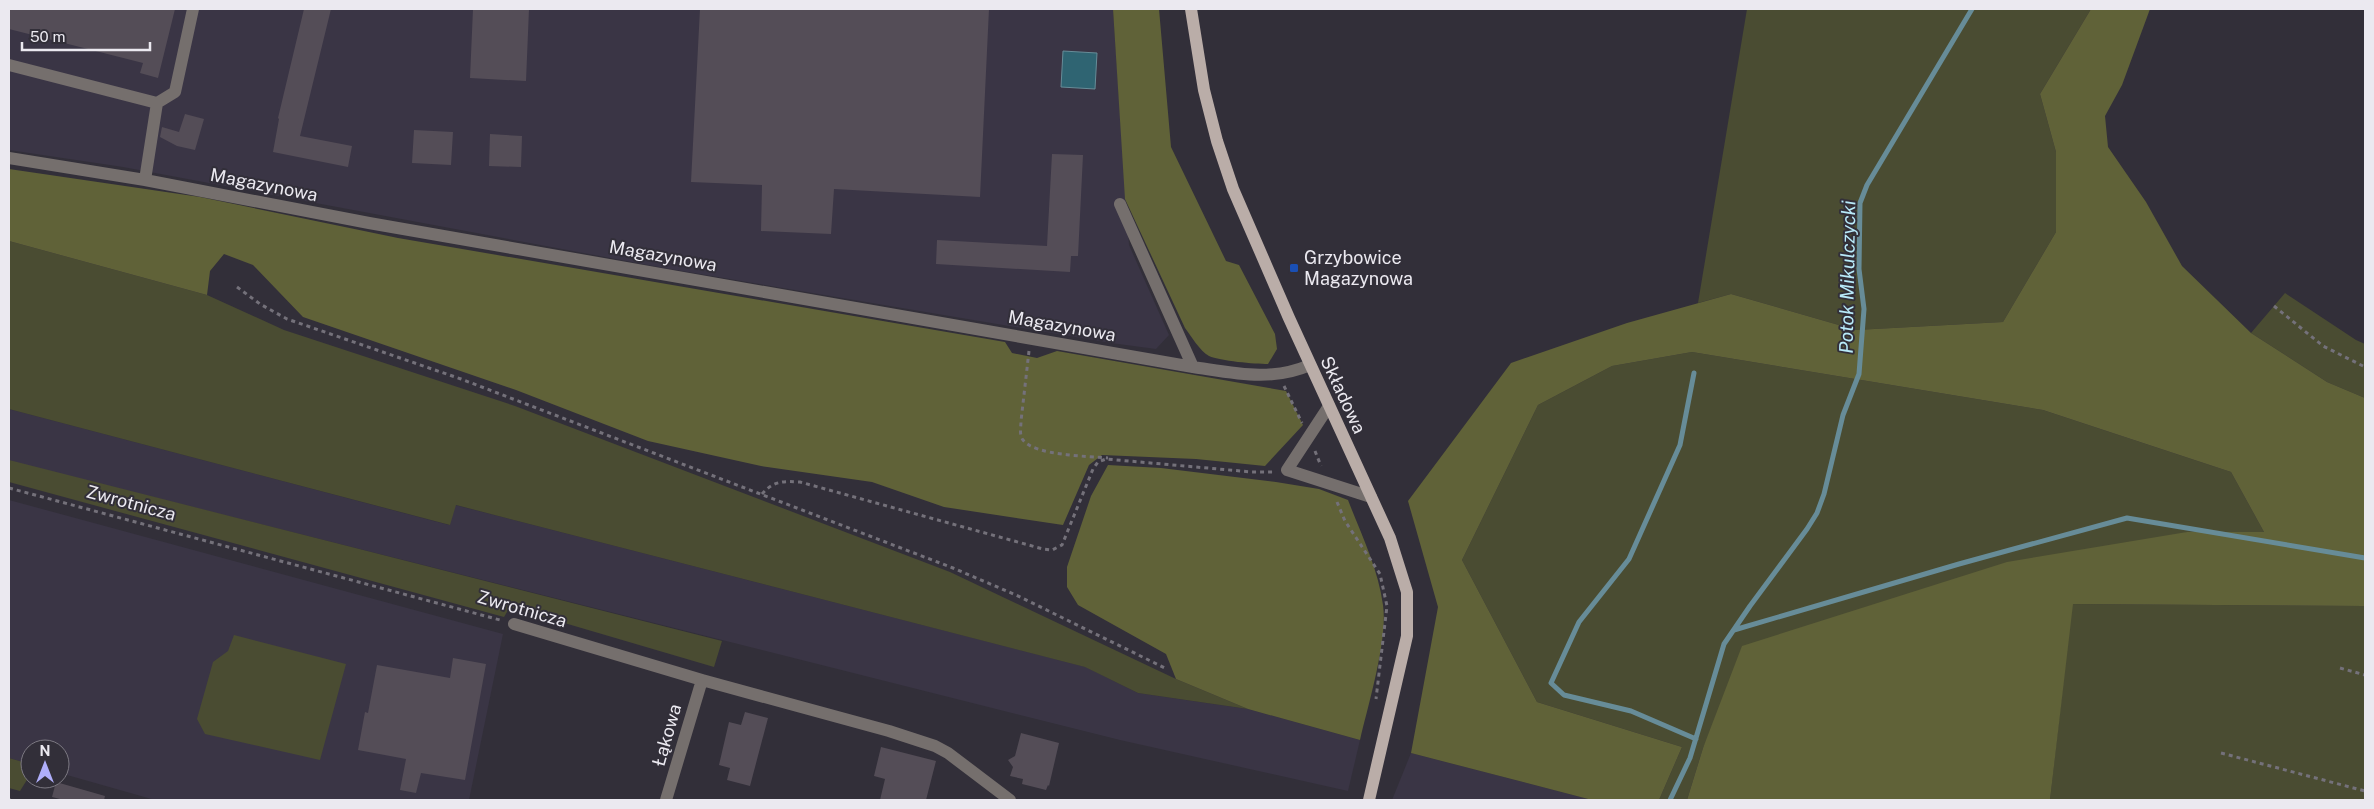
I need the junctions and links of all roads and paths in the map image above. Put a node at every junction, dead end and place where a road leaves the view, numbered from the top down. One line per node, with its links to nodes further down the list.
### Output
1 (193, 9): 4 (street)
2 (1191, 9): 11 (main road, Składowa)
3 (9, 65): 4 (street)
4 (157, 103): 6 (street)
5 (9, 158): 6 (street, Magazynowa)
6 (145, 180): 10 (street, Magazynowa)
7 (1120, 204): 12 (street)
8 (237, 287): 21 (path)
9 (2274, 306): 13 (path)
10 (1031, 338): 12 (street, Magazynowa); 17 (path)
11 (1310, 366): 14 (street, Magazynowa); 15 (main road, Składowa)
12 (1193, 367): 14 (street, Magazynowa)
13 (2365, 367)
14 (1279, 375): 16 (path)
15 (1328, 406): 16 (street); 22 (main road, Składowa)
16 (1308, 437): 18 (street); 19 (path)
17 (1116, 459): 18 (path); 21 (path)
18 (1287, 470): 19 (street)
19 (1329, 484): 22 (street); 28 (path)
20 (9, 488): 23 (path, Zwrotnicza)
21 (762, 494): 25 (path)
22 (1371, 497): 33 (main road, Składowa)
23 (514, 624): 27 (street, Zwrotnicza)
24 (2340, 668): 26 (path)
25 (1167, 669)
26 (2365, 675)
27 (702, 680): 31 (street, Łąkowa); 32 (street, Zwrotnicza)
28 (1376, 701)
29 (2221, 754): 30 (path)
30 (2365, 791)
31 (666, 800)
32 (1010, 800)
33 (1369, 800)

